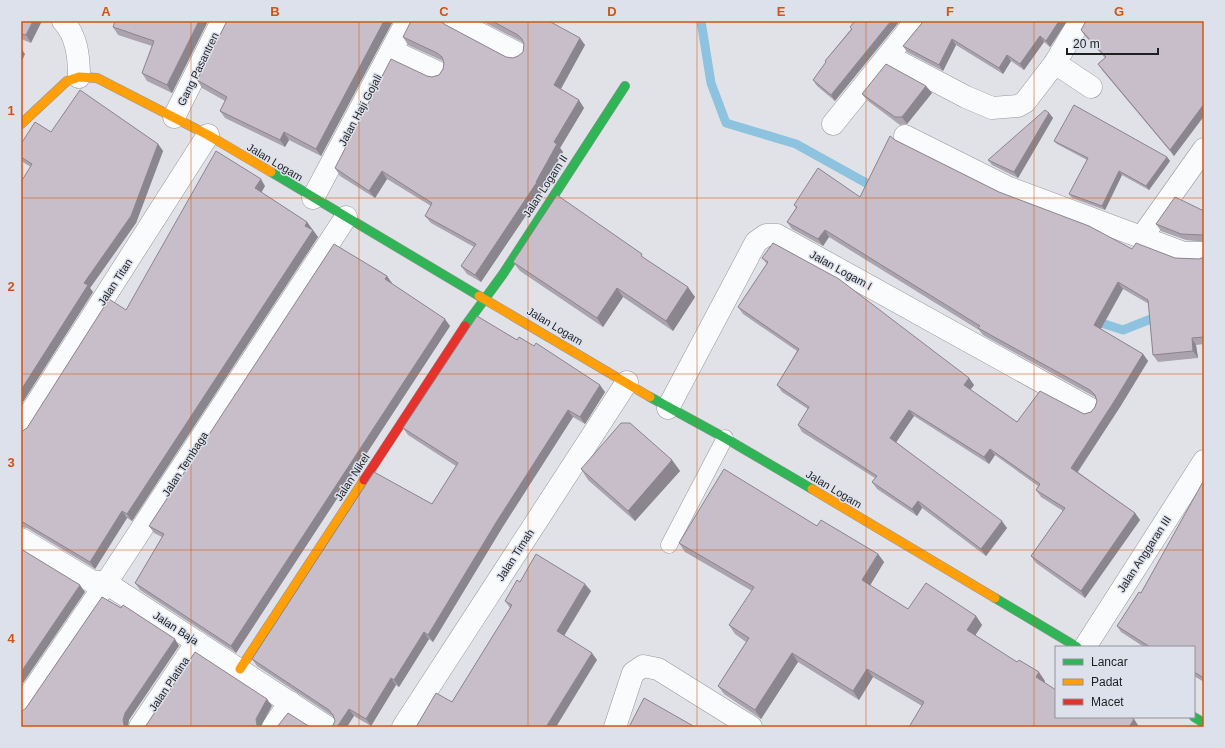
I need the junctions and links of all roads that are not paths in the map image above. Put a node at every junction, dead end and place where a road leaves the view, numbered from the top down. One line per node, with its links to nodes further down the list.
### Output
1 (63, 21): 12 (street)
2 (222, 21): 15 (street, Gang Pasantren)
3 (407, 21): 7 (street, Jalan Haji Gojali)
4 (455, 21): 8 (street)
5 (916, 21): 9 (street)
6 (1080, 21): 10 (street)
7 (392, 51): 11 (street); 21 (street, Jalan Haji Gojali)
8 (517, 52)
9 (888, 56): 10 (street); 17 (street)
10 (1055, 63): 14 (street)
11 (437, 72)
12 (79, 76): 15 (street, Jalan Logam); 16 (street)
13 (625, 86): 25 (street, Jalan Logam II)
14 (1091, 87)
15 (174, 117): 18 (street, Jalan Logam)
16 (21, 124)
17 (833, 124)
18 (208, 135): 21 (street, Jalan Logam); 29 (street, Jalan Titan)
19 (905, 136): 23 (street)
20 (1204, 149): 23 (street)
21 (313, 198): 22 (street, Jalan Logam)
22 (346, 217): 25 (street, Jalan Logam); 34 (street, Jalan Tembaga)
23 (1141, 238): 24 (street)
24 (1204, 253)
25 (484, 298): 26 (street, Jalan Logam); 38 (street, Jalan Nikel)
26 (627, 382): 27 (street, Jalan Logam); 46 (street, Jalan Timah)
27 (668, 408): 28 (street, Jalan Logam I); 30 (street, Jalan Logam)
28 (1089, 408)
29 (21, 428)
30 (725, 438): 33 (lane); 36 (street, Jalan Logam)
31 (1204, 461): 37 (street, Jalan Anggaran III)
32 (21, 539): 34 (street, Jalan Baja)
33 (669, 545)
34 (106, 583): 35 (street, Jalan Baja); 40 (street, Jalan Tembaga)
35 (197, 642): 38 (street, Jalan Baja); 43 (street, Jalan Platina)
36 (1075, 646)
37 (1086, 646)
38 (240, 669): 39 (street, Jalan Baja)
39 (290, 702): 44 (street); 45 (street, Jalan Baja)
40 (21, 708)
41 (1195, 718): 42 (street)
42 (1204, 723)
43 (140, 727)
44 (273, 727)
45 (327, 727)
46 (403, 727)
47 (615, 727): 48 (street)
48 (751, 727)

